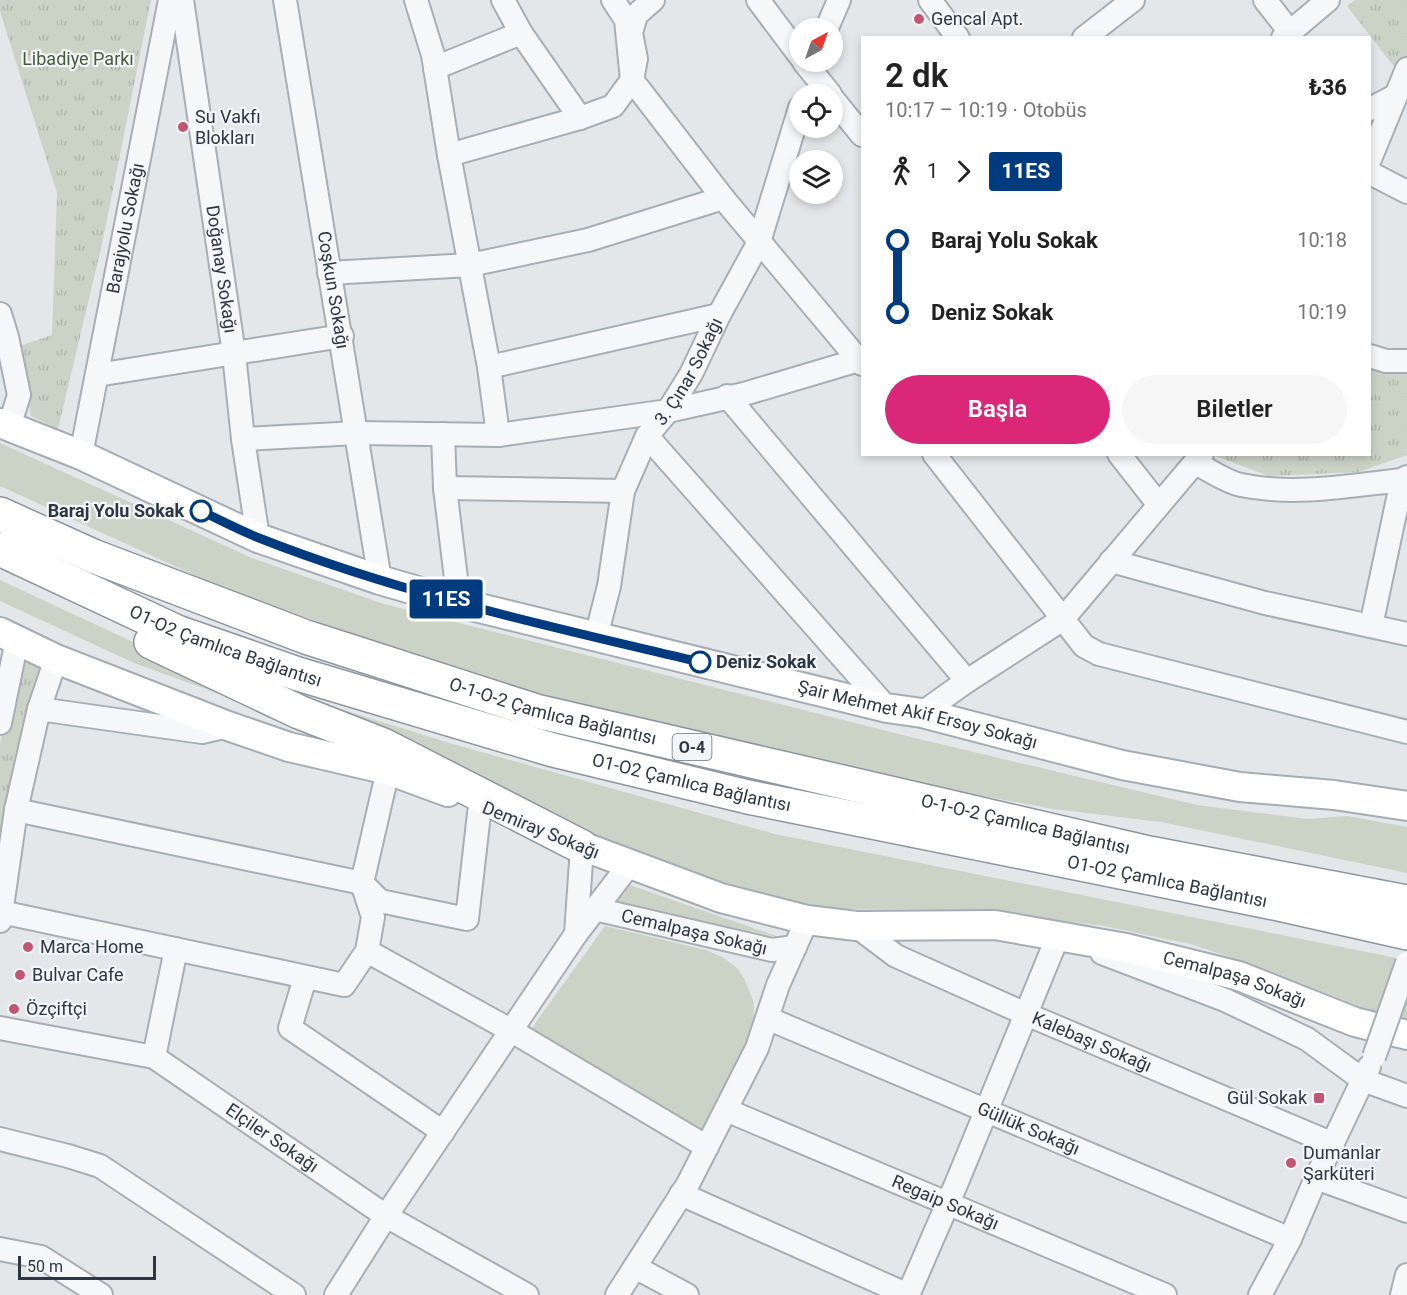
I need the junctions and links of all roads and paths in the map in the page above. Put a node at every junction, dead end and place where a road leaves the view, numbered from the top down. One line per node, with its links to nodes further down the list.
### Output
1 (170, 0): 45 (street, Barajyolu Sokağı)
2 (182, 0): 39 (street, Doğanay Sokağı)
3 (285, 0): 35 (street, Coşkun Sokağı)
4 (416, 0): 20 (street)
5 (503, 0): 15 (street)
6 (613, 0): 21 (street)
7 (654, 0): 21 (street)
8 (758, 0): 19 (street)
9 (839, 0): 14 (street)
10 (930, 0): 17 (street)
11 (1133, 0): 18 (street)
12 (1265, 0): 16 (street)
13 (1328, 0): 16 (street)
14 (831, 18)
15 (521, 33): 20 (street); 25 (street)
16 (1286, 34)
17 (957, 36)
18 (1087, 36)
19 (789, 40)
20 (435, 68): 28 (street)
21 (632, 80): 25 (street); 32 (street)
22 (1403, 80): 23 (street); 29 (street)
23 (1371, 108)
24 (843, 111): 26 (street)
25 (580, 118): 28 (street)
26 (861, 134)
27 (791, 138): 33 (street, 3. Çınar Sokağı)
28 (449, 155): 34 (street)
29 (1371, 157)
30 (1371, 174): 31 (street)
31 (1407, 192)
32 (723, 198): 33 (street); 34 (street)
33 (759, 242): 37 (street, 3. Çınar Sokağı); 41 (street)
34 (470, 265): 35 (street); 44 (street)
35 (329, 273): 38 (street, Coşkun Sokağı)
36 (0, 314): 48 (street)
37 (719, 315): 44 (street); 47 (street, 3. Çınar Sokağı)
38 (342, 336): 39 (street); 49 (street, Coşkun Sokağı)
39 (234, 354): 45 (street); 53 (street, Doğanay Sokağı)
40 (1371, 356): 43 (street)
41 (861, 360)
42 (861, 361): 46 (street)
43 (1407, 361)
44 (489, 367): 51 (street)
45 (98, 375): 54 (street, Barajyolu Sokağı)
46 (727, 396): 47 (street); 75 (street)
47 (668, 411): 51 (street); 52 (street, 3. Çınar Sokağı)
48 (5, 425): 54 (main road, Şair Mehmet Akif Ersoy Sokağı)
49 (357, 433): 50 (street); 53 (street); 67 (street, Coşkun Sokağı)
50 (443, 434): 51 (street); 59 (street)
51 (498, 435)
52 (647, 436): 60 (street, 3. Çınar Sokağı); 77 (street)
53 (243, 439): 63 (street, Doğanay Sokağı)
54 (81, 455): 63 (main road, Şair Mehmet Akif Ersoy Sokağı)
55 (936, 456): 69 (street)
56 (1121, 456): 61 (street)
57 (1199, 457): 58 (street); 61 (street)
58 (1404, 478): 70 (street)
59 (445, 488): 60 (street); 68 (street)
60 (623, 492): 73 (street, 3. Çınar Sokağı)
61 (1159, 505): 65 (street)
62 (0, 514): 91 (highway, O-1-O-2 Çamlıca Bağlantısı / O-4)
63 (258, 538): 67 (main road, Şair Mehmet Akif Ersoy Sokağı)
64 (0, 549): 96 (highway, O1-O2 Çamlıca Bağlantısı / O-4)
65 (1111, 561): 69 (street); 70 (street)
66 (0, 572): 88 (highway)
67 (380, 580): 68 (main road, Şair Mehmet Akif Ersoy Sokağı)
68 (459, 603): 73 (main road, Şair Mehmet Akif Ersoy Sokağı)
69 (1063, 619): 75 (street); 81 (street)
70 (1371, 626): 71 (street)
71 (1407, 634)
72 (8, 636): 74 (main road, Demiray Sokağı); 79 (street)
73 (596, 637): 77 (main road, Şair Mehmet Akif Ersoy Sokağı)
74 (56, 659): 76 (street); 80 (main road, Demiray Sokağı)
75 (967, 681): 78 (street)
76 (39, 708): 80 (street); 87 (street)
77 (887, 708): 78 (main road, Şair Mehmet Akif Ersoy Sokağı)
78 (922, 713): 84 (main road, Şair Mehmet Akif Ersoy Sokağı)
79 (0, 723)
80 (228, 726): 82 (main road, Demiray Sokağı)
81 (1407, 732)
82 (388, 770): 85 (main road, Demiray Sokağı); 90 (street)
83 (1407, 791): 84 (main road)
84 (1334, 795): 86 (main road, Şair Mehmet Akif Ersoy Sokağı)
85 (480, 805): 88 (main road, Demiray Sokağı); 90 (street)
86 (1407, 806)
87 (16, 810): 90 (street); 93 (street)
88 (582, 847): 89 (main road, Demiray Sokağı); 97 (street)
89 (630, 865): 92 (street); 94 (main road, Demiray Sokağı)
90 (362, 883): 101 (street)
91 (1407, 902)
92 (595, 909): 97 (street); 99 (street, Cemalpaşa Sokağı)
93 (1, 917): 100 (street)
94 (807, 920): 95 (main road, Demiray Sokağı); 99 (street)
95 (856, 926): 98 (main road, Cemalpaşa Sokağı); 104 (street, Kalebaşı Sokağı)
96 (1407, 933)
97 (576, 934): 107 (street)
98 (1058, 936): 104 (street); 108 (main road, Cemalpaşa Sokağı); 110 (street, Cemalpaşa Sokağı)
99 (795, 947): 105 (street)
100 (176, 949): 103 (street); 109 (street)
101 (367, 951): 103 (street); 107 (street)
102 (1407, 963): 110 (street, bridge)
103 (305, 978): 114 (street)
104 (1026, 1014): 113 (street); 116 (street, Kalebaşı Sokağı)
105 (767, 1018): 112 (street); 113 (street, Güllük Sokağı)
106 (0, 1028): 109 (street, Elçiler Sokağı)
107 (512, 1031): 114 (street); 117 (street)
108 (1407, 1035)
109 (154, 1056): 122 (street, Elçiler Sokağı)
110 (1363, 1080): 111 (street, Cemalpaşa Sokağı); 116 (street)
111 (1407, 1096)
112 (726, 1110): 117 (street); 120 (street, Regaip Sokağı)
113 (986, 1112): 120 (street); 123 (street, Güllük Sokağı)
114 (443, 1132): 122 (street)
115 (0, 1139): 128 (street)
116 (1333, 1144): 118 (street)
117 (706, 1147): 119 (street)
118 (1316, 1178): 121 (street); 123 (street)
119 (681, 1194): 125 (street); 133 (street)
120 (948, 1204): 133 (street); 134 (street, Regaip Sokağı)
121 (1407, 1211)
122 (386, 1216): 129 (street); 130 (street, Elçiler Sokağı)
123 (1290, 1239): 135 (street)
124 (0, 1249): 127 (street)
125 (635, 1267): 131 (street); 132 (street)
126 (1407, 1275): 136 (street)
127 (101, 1295)
128 (294, 1295)
129 (336, 1295)
130 (527, 1295)
131 (617, 1295)
132 (687, 1295)
133 (908, 1295)
134 (1165, 1295)
135 (1260, 1295)
136 (1401, 1295)

